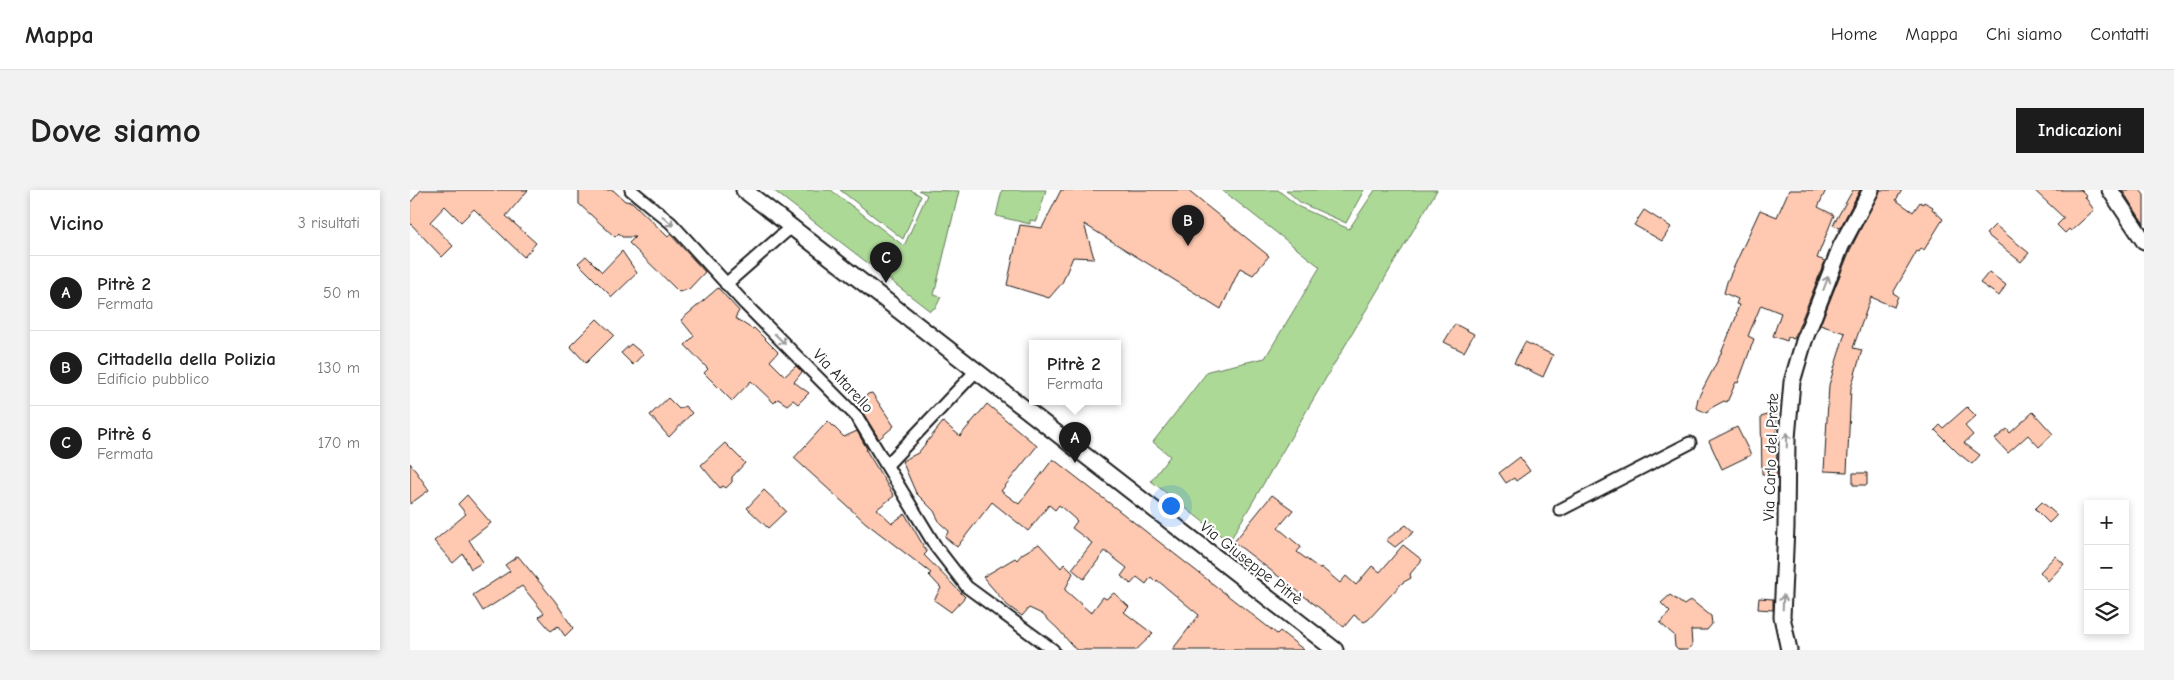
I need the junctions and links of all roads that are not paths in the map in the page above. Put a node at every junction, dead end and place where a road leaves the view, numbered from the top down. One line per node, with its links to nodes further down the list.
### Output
1 (631, 190): 7 (street, Via Altarello, one-way to 7)
2 (744, 190): 5 (street, Via Giuseppe Pitrè)
3 (1871, 190): 14 (street, Via Carlo del Prete, one-way to 3)
4 (2110, 190): 6 (street)
5 (791, 227): 7 (street); 8 (street, Via Giuseppe Pitrè)
6 (2144, 241)
7 (726, 284): 10 (street, Via Altarello, one-way to 10)
8 (976, 371): 10 (street); 12 (street, Via Giuseppe Pitrè)
9 (1690, 443): 11 (street)
10 (887, 465): 13 (street, Via Altarello)
11 (1560, 510)
12 (1326, 648)
13 (1053, 650)
14 (1789, 650)

